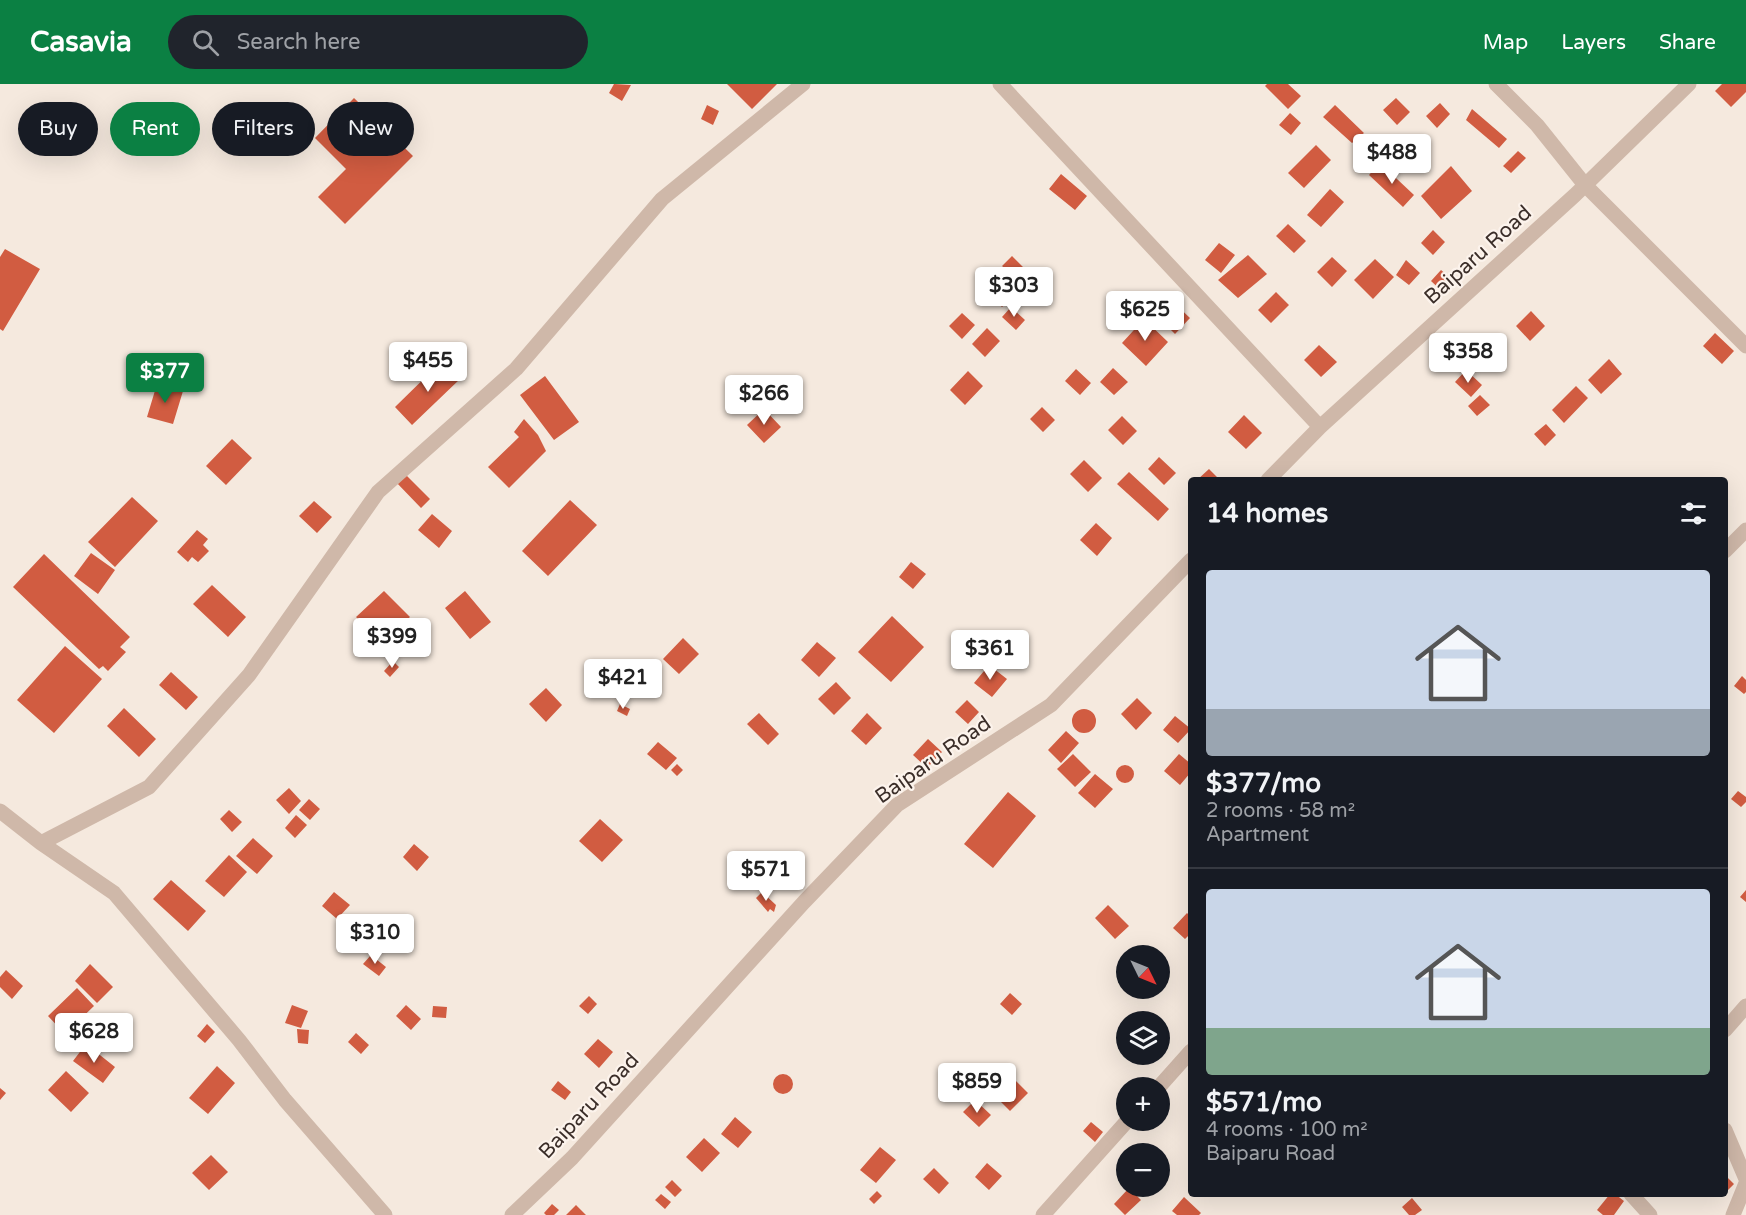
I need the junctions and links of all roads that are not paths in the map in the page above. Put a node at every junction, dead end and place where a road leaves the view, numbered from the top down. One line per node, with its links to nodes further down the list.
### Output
1 (803, 84): 13 (street)
2 (1000, 84): 7 (street)
3 (1496, 84): 5 (street)
4 (1689, 84): 5 (street, Baiparu Road)
5 (1585, 185): 6 (street); 7 (street, Baiparu Road)
6 (1746, 346)
7 (1320, 427): 8 (street, Baiparu Road)
8 (1271, 477)
9 (1746, 530): 10 (street)
10 (1728, 547)
11 (1188, 563): 23 (street, Baiparu Road)
12 (0, 811): 13 (street)
13 (41, 843): 22 (street)
14 (1746, 1006): 15 (street)
15 (1728, 1027)
16 (1188, 1054): 17 (street)
17 (1168, 1077)
18 (1118, 1131): 24 (street)
19 (1728, 1137): 20 (street)
20 (1746, 1181): 26 (street)
21 (1634, 1197): 25 (street)
22 (385, 1215)
23 (512, 1215)
24 (1043, 1215)
25 (1650, 1215)
26 (1733, 1215)

